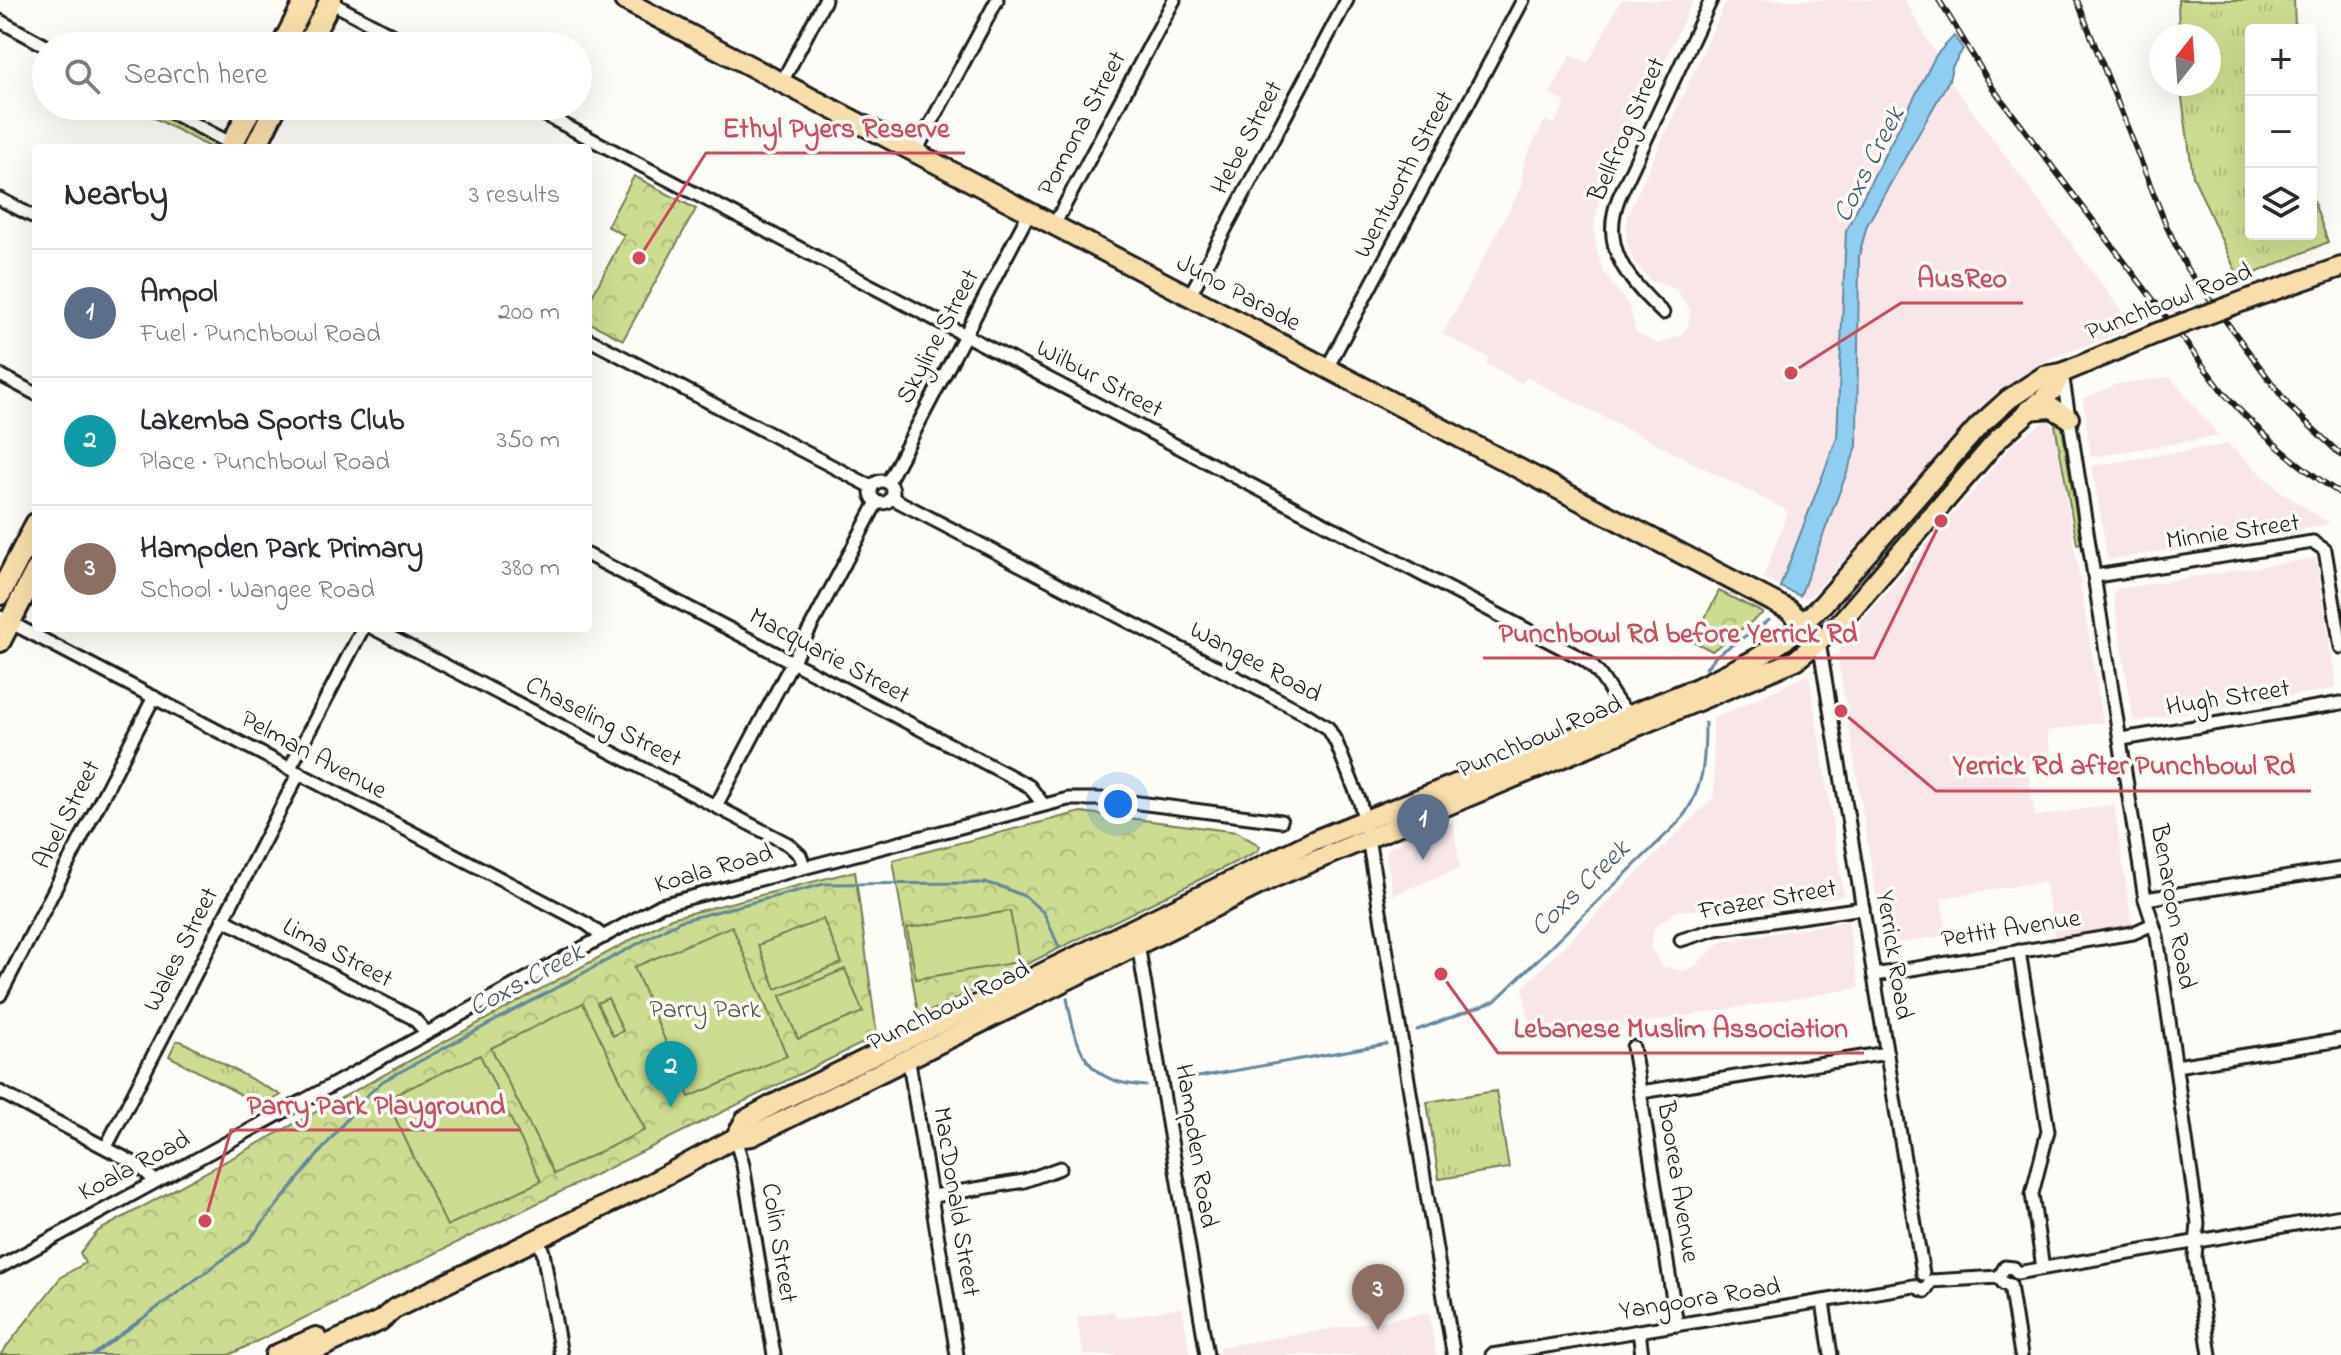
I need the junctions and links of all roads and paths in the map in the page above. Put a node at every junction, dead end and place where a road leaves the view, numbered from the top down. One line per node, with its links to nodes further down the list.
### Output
1 (624, 0): 15 (main road, Juno Parade)
2 (825, 0): 15 (street)
3 (997, 0): 23 (street)
4 (1174, 0): 27 (street, Pomona Street)
5 (1347, 0): 29 (street, Hebe Street)
6 (1523, 0): 33 (street, Wentworth Street)
7 (1711, 0): 30 (street, Bellfrog Street)
8 (330, 1): 12 (highway); 13 (street)
9 (300, 2): 11 (highway)
10 (0, 21): 14 (street)
11 (288, 32)
12 (314, 32)
13 (387, 32)
14 (32, 38)
15 (782, 82): 23 (main road, Juno Parade)
16 (184, 120): 20 (street)
17 (245, 120): 21 (highway)
18 (269, 120): 22 (highway)
19 (555, 120): 31 (street, Wilbur Street)
20 (227, 144)
21 (232, 144)
22 (257, 144)
23 (915, 153): 25 (main road, Juno Parade)
24 (0, 199): 26 (street)
25 (1029, 213): 27 (main road, Juno Parade); 31 (street, Skyline Street)
26 (32, 216)
27 (1053, 227): 29 (main road, Juno Parade)
28 (2336, 269): 34 (main road, Punchbowl Road, bridge)
29 (1189, 297): 33 (main road, Juno Parade)
30 (1663, 313)
31 (964, 334): 39 (street, Skyline Street); 58 (street, Wilbur Street)
32 (592, 341): 40 (street)
33 (1326, 370): 49 (main road, Juno Parade)
34 (2062, 373): 37 (main road, Punchbowl Road); 38 (street, Benaroon Road); 49 (main road, Punchbowl Road)
35 (0, 375): 36 (street)
36 (32, 392)
37 (2028, 410): 38 (main road); 53 (main road, Punchbowl Road)
38 (2069, 418): 45 (street, Benaroon Road)
39 (888, 482): 40 (street); 41 (street)
40 (872, 487): 42 (street)
41 (892, 498): 42 (street); 64 (street, Wangee Road)
42 (877, 502): 55 (street)
43 (32, 532): 47 (highway)
44 (592, 557): 55 (street, Macquarie Street)
45 (2096, 576): 54 (street, Minnie Street); 59 (street, Benaroon Road)
46 (32, 577): 48 (highway)
47 (0, 594)
48 (5, 619): 52 (highway); 56 (street, Pelman Avenue)
49 (1805, 622): 53 (main road, Juno Parade); 58 (main road, Punchbowl Road)
50 (361, 632): 60 (street, Wales Street)
51 (381, 632): 62 (street, Chaseling Street)
52 (0, 641)
53 (1819, 642): 64 (main road, Punchbowl Road); 68 (street, Yerrick Road)
54 (2341, 647)
55 (793, 663): 61 (street, Macquarie Street); 62 (street)
56 (154, 697): 60 (street, Pelman Avenue); 76 (street, Abel Street)
57 (2341, 703): 59 (street, Hugh Street)
58 (1631, 714): 64 (main road, Punchbowl Road)
59 (2122, 739): 67 (street, Benaroon Road)
60 (295, 771): 69 (street, Wales Street); 71 (street, Pelman Avenue)
61 (1043, 804): 63 (street, Koala Road); 65 (street, Koala Road)
62 (716, 806): 65 (street, Chaseling Street)
63 (1281, 821)
64 (1366, 829): 73 (main road, Punchbowl Road); 85 (main road, Punchbowl Road); 103 (street, Wangee Road)
65 (804, 866): 71 (street, Koala Road)
66 (2341, 869): 67 (street)
67 (2145, 899): 70 (street, Benaroon Road)
68 (1863, 908): 72 (street, Frazer Street); 75 (street, Yerrick Road)
69 (223, 919): 77 (street, Lima Street); 86 (street, Wales Street)
70 (2153, 924): 74 (street, Pettit Avenue); 82 (street, Benaroon Road)
71 (604, 937): 77 (street, Koala Road)
72 (1681, 940)
73 (1138, 944): 81 (main road, Punchbowl Road); 108 (street, Hampden Road)
74 (2019, 951): 75 (street, Pettit Avenue); 94 (street)
75 (1874, 975): 80 (street, Yerrick Road)
76 (0, 995)
77 (427, 1033): 88 (street, Koala Road)
78 (2341, 1040): 82 (street)
79 (1633, 1047): 84 (street, Boorea Avenue)
80 (1887, 1053): 84 (street); 97 (street, Yerrick Road)
81 (908, 1056): 85 (main road, Punchbowl Road); 89 (street, MacDonald Street)
82 (2176, 1066): 92 (street, Benaroon Road)
83 (0, 1092): 86 (street)
84 (1641, 1092): 100 (street, Boorea Avenue)
85 (735, 1138): 91 (main road, Punchbowl Road); 106 (street, Colin Street)
86 (106, 1147): 88 (street)
87 (1060, 1168): 89 (street)
88 (154, 1180): 93 (street, Koala Road)
89 (933, 1196): 107 (street, MacDonald Street)
90 (2341, 1216): 92 (street)
91 (538, 1239): 102 (main road, Punchbowl Road); 105 (street)
92 (2197, 1240): 94 (street); 113 (street, Benaroon Road)
93 (0, 1267)
94 (2043, 1268): 95 (street)
95 (2017, 1273): 96 (street); 98 (street)
96 (1999, 1277): 97 (street); 98 (street)
97 (1927, 1278): 99 (street, Yangoora Road)
98 (2010, 1285): 112 (street)
99 (1823, 1302): 100 (street, Yangoora Road); 111 (street)
100 (1677, 1325): 101 (street, Yangoora Road)
101 (1639, 1331): 109 (street, Yangoora Road); 110 (street)
102 (312, 1349): 104 (main road, Punchbowl Road)
103 (1455, 1354)
104 (275, 1355)
105 (561, 1355)
106 (774, 1355)
107 (957, 1355)
108 (1207, 1355)
109 (1492, 1355)
110 (1642, 1355)
111 (1831, 1355)
112 (2021, 1355)
113 (2210, 1355)

